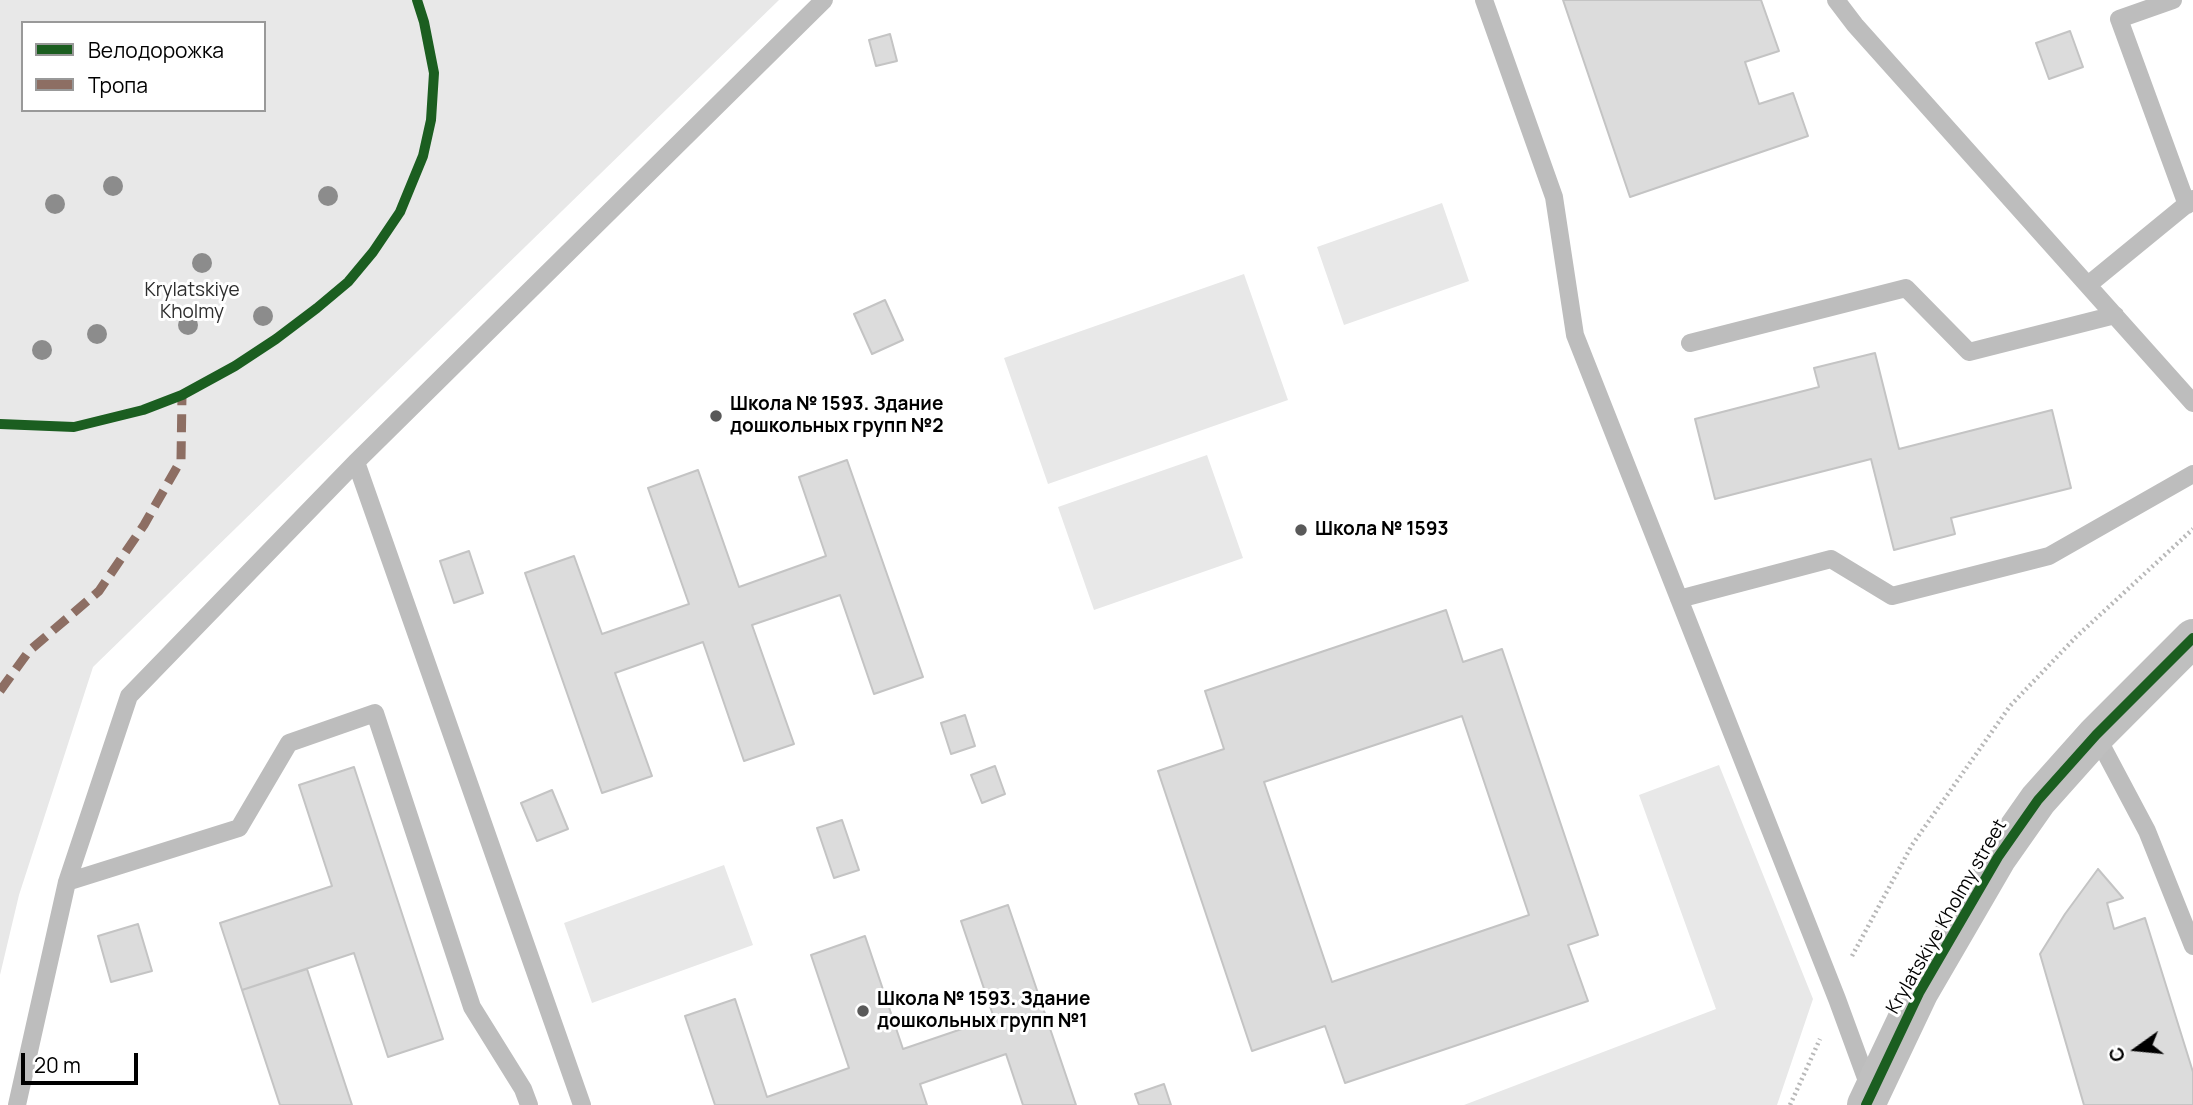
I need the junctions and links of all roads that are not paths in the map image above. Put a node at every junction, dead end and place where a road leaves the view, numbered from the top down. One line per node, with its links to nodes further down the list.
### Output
1 (824, 0): 10 (lane)
2 (1484, 0): 12 (lane)
3 (1836, 0): 6 (lane)
4 (2173, 0): 5 (lane)
5 (2190, 202): 6 (lane)
6 (2088, 285): 7 (lane)
7 (2115, 315): 8 (lane); 9 (lane)
8 (1690, 343)
9 (2193, 403)
10 (356, 463): 15 (lane); 20 (lane)
11 (2193, 474): 12 (lane)
12 (1679, 599): 17 (lane)
13 (2193, 638): 14 (street, Krylatskiye Kholmy street)
14 (2096, 735): 16 (lane); 17 (street, Krylatskiye Kholmy street)
15 (67, 882): 18 (lane); 19 (lane)
16 (2193, 946)
17 (1869, 1098)
18 (17, 1105)
19 (529, 1105)
20 (582, 1105)

